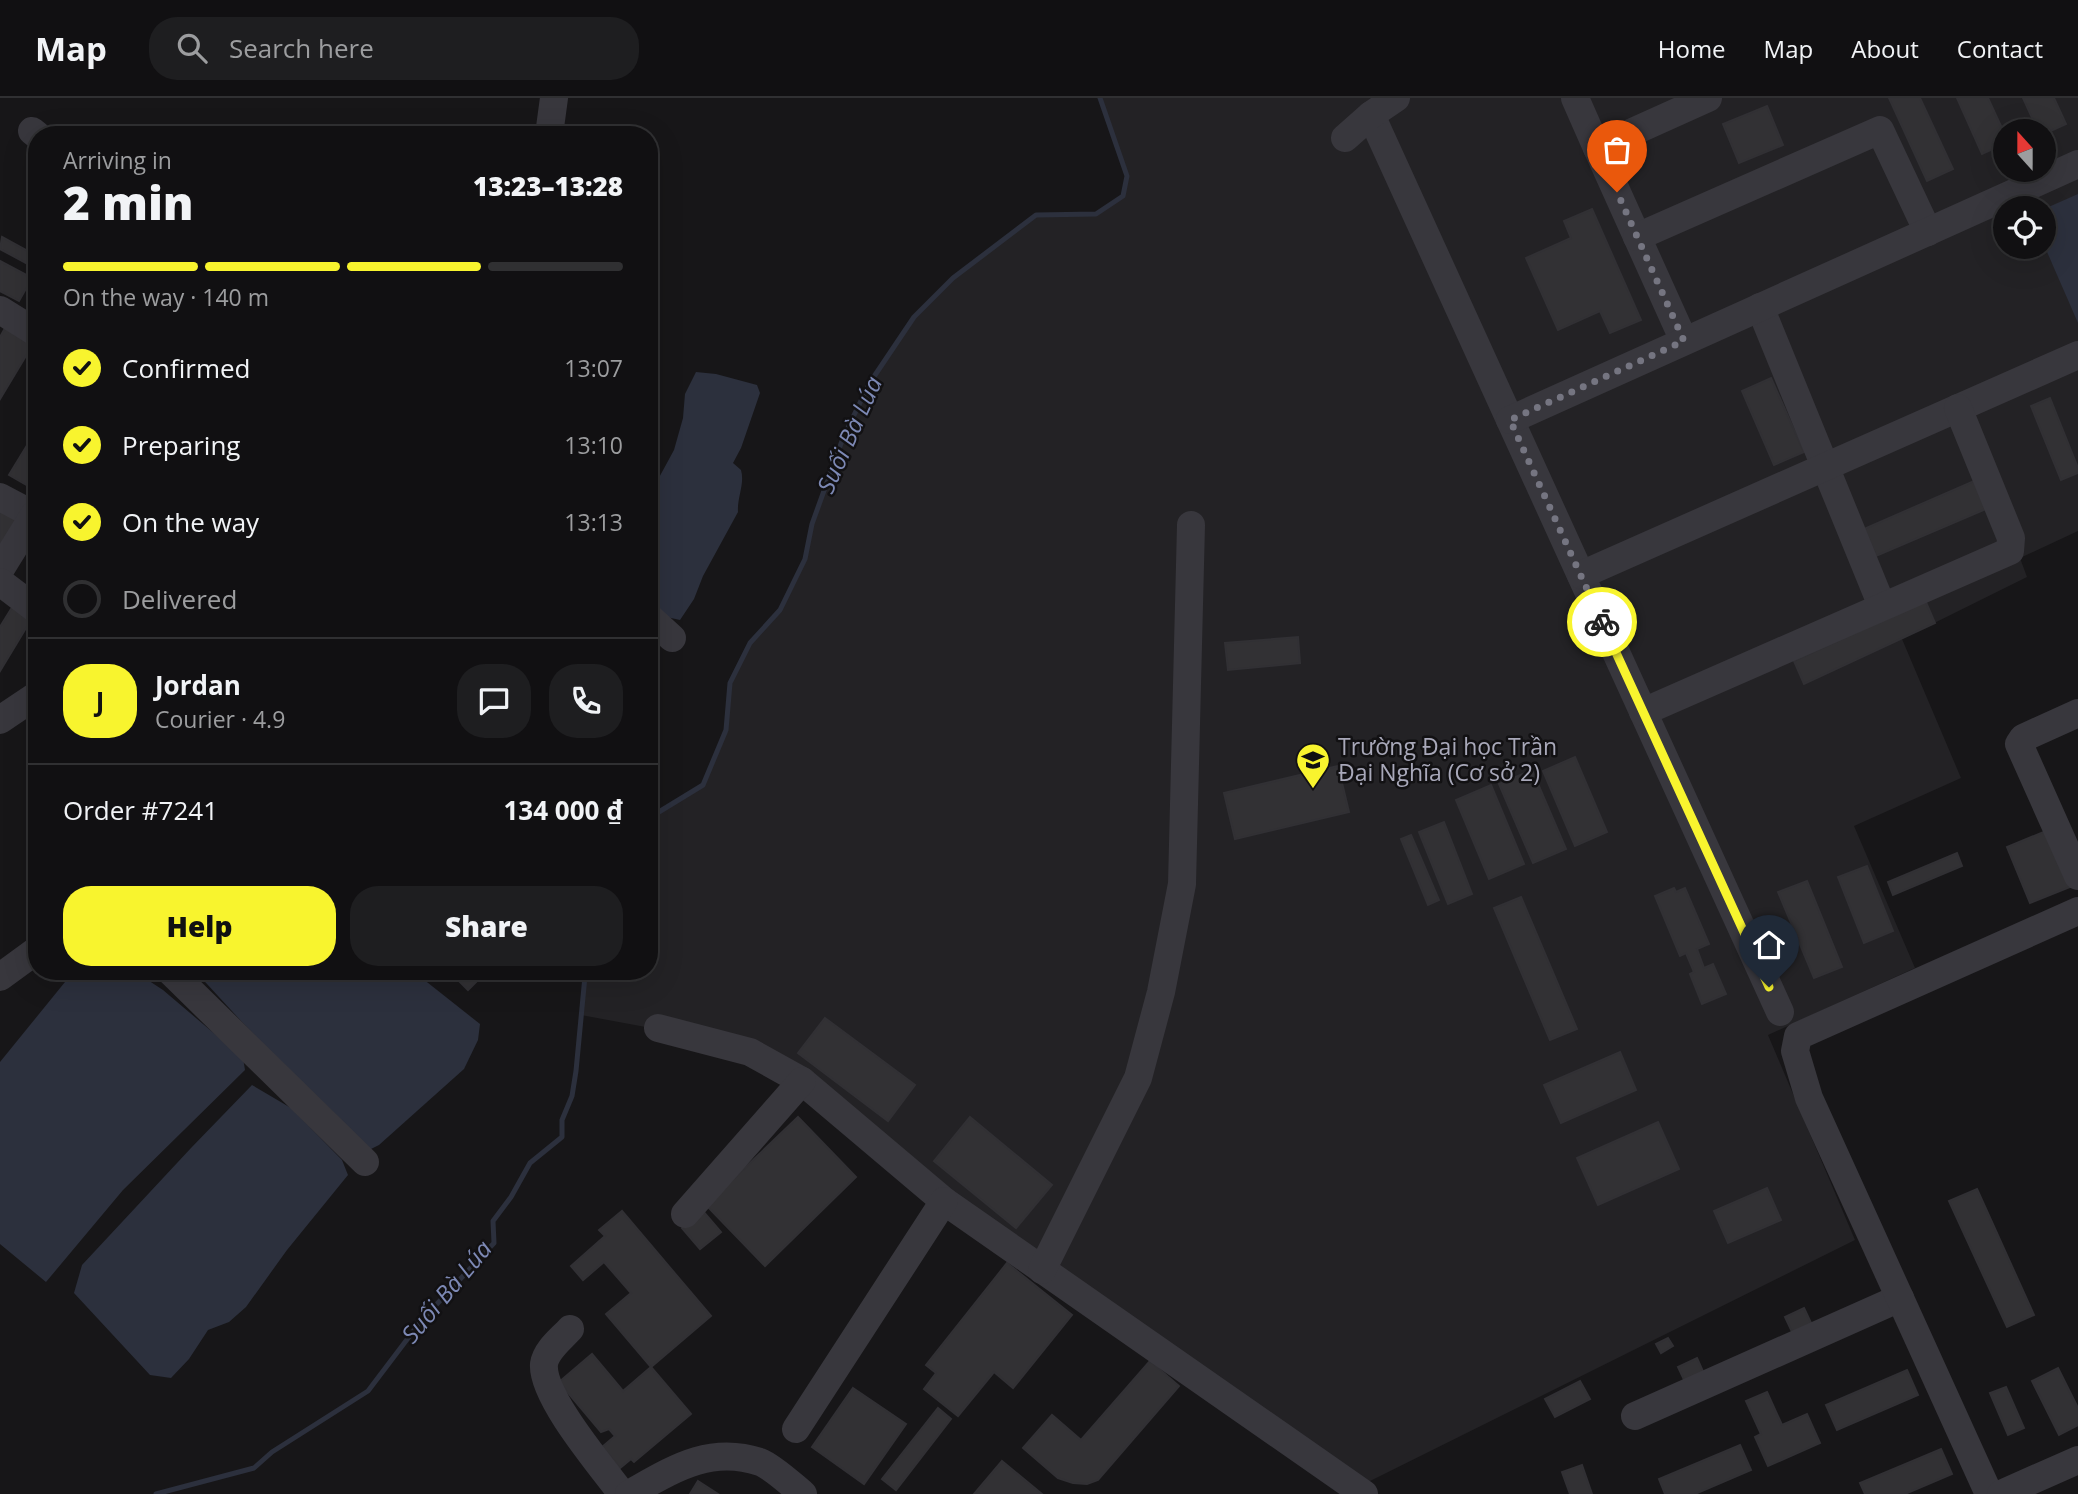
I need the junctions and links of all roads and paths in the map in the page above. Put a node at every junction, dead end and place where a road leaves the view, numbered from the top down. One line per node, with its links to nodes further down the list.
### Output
1 (554, 98): 6 (street)
2 (1396, 98): 5 (street)
3 (1575, 98): 8 (street)
4 (1708, 98): 8 (street)
5 (1371, 115): 7 (street); 18 (street)
6 (550, 126)
7 (1345, 138)
8 (1597, 148): 11 (street)
9 (2078, 164): 10 (street)
10 (1928, 232): 11 (street); 12 (street)
11 (1637, 237): 15 (street)
12 (1760, 307): 15 (street); 19 (street)
13 (0, 310): 14 (street)
14 (28, 327)
15 (1684, 341): 18 (street)
16 (2078, 355): 17 (street)
17 (1958, 408): 19 (street); 28 (street)
18 (1510, 420): 25 (street)
19 (1825, 467): 25 (street); 28 (street)
20 (0, 496): 21 (street)
21 (28, 509)
22 (28, 524): 24 (street)
23 (1191, 525): 46 (street)
24 (0, 570)
25 (1581, 575): 32 (street)
26 (0, 582): 27 (street)
27 (28, 603)
28 (1882, 606): 32 (street)
29 (658, 625): 30 (street)
30 (672, 638)
31 (28, 701): 34 (street)
32 (1643, 712): 40 (street)
33 (2078, 713): 35 (street)
34 (0, 720)
35 (2078, 876)
36 (2078, 911): 47 (street)
37 (28, 957): 38 (street)
38 (0, 977)
39 (179, 980): 43 (street)
40 (1780, 1012)
41 (658, 1028): 42 (street)
42 (802, 1081): 44 (street); 45 (street)
43 (365, 1162)
44 (944, 1201): 46 (street); 50 (street)
45 (685, 1214)
46 (1042, 1270): 55 (street)
47 (1900, 1298): 49 (street); 56 (street)
48 (570, 1329): 52 (street)
49 (1635, 1416)
50 (796, 1429)
51 (2078, 1460): 57 (street)
52 (622, 1494)
53 (629, 1494): 54 (street)
54 (803, 1494)
55 (1364, 1494)
56 (1989, 1494)
57 (2001, 1494)

